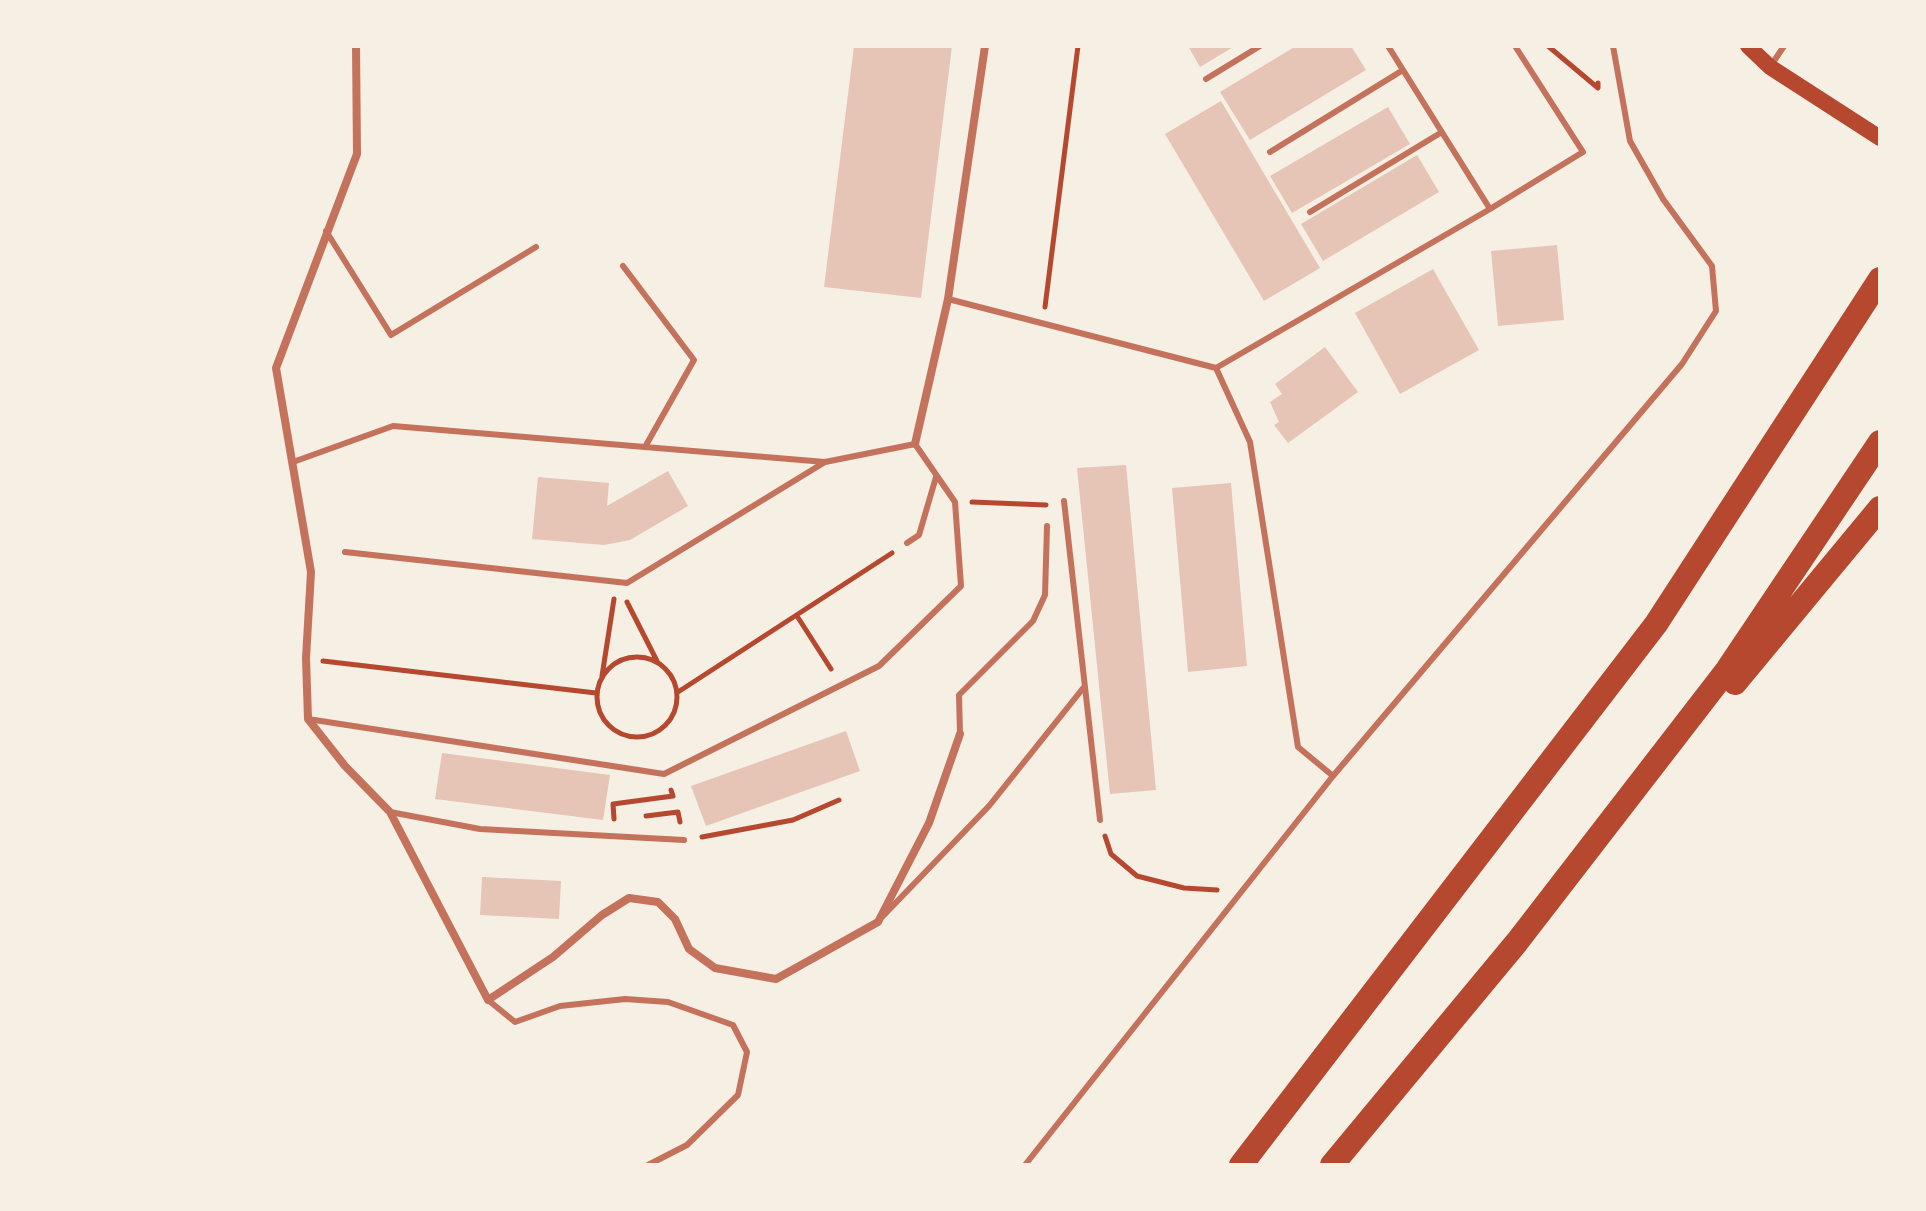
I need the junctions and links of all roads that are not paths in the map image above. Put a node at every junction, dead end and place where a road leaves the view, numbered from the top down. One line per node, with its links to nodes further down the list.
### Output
1 (356, 46): 17 (street)
2 (985, 46): 21 (street)
3 (1260, 46): 11 (lane)
4 (1388, 46): 10 (lane)
5 (1515, 46): 15 (lane)
6 (1613, 46): 37 (lane)
7 (1748, 46): 9 (main road)
8 (1784, 46): 9 (lane)
9 (1770, 67): 13 (main road)
10 (1403, 70): 12 (lane); 14 (lane)
11 (1206, 79)
12 (1442, 132): 15 (lane); 16 (lane)
13 (1880, 138)
14 (1270, 152)
15 (1490, 209): 22 (lane)
16 (1310, 212)
17 (326, 231): 18 (lane); 26 (street)
18 (536, 247)
19 (623, 266): 25 (lane)
20 (1880, 279): 46 (highway)
21 (948, 299): 22 (lane); 24 (street)
22 (1216, 368): 37 (lane)
23 (1880, 442): 42 (highway)
24 (915, 444): 27 (lane); 28 (lane)
25 (645, 447): 26 (lane); 27 (lane)
26 (293, 462): 35 (street)
27 (825, 462): 33 (lane)
28 (936, 477): 32 (lane); 35 (lane)
29 (1064, 501): 34 (lane)
30 (1880, 508): 42 (highway)
31 (1047, 526): 36 (lane)
32 (907, 543)
33 (345, 552)
34 (1084, 687): 39 (lane); 41 (lane)
35 (308, 719): 38 (street)
36 (960, 734): 41 (street)
37 (1333, 776): 45 (lane)
38 (390, 812): 40 (lane); 43 (street)
39 (1100, 820)
40 (684, 840)
41 (878, 922): 43 (street)
42 (1517, 942): 47 (highway)
43 (488, 1000): 44 (lane)
44 (648, 1165)
45 (1025, 1165)
46 (1241, 1165)
47 (1332, 1165)

